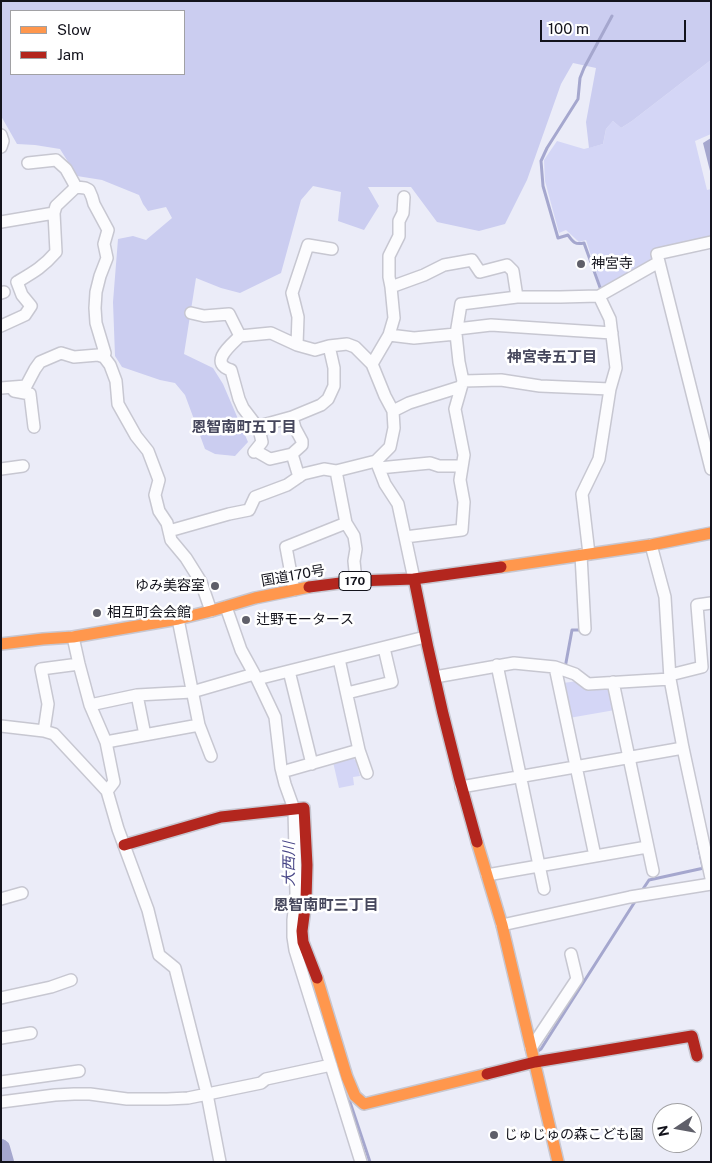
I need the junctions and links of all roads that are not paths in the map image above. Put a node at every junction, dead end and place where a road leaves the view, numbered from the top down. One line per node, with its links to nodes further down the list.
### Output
1 (1, 135): 2 (street)
2 (1, 148)
3 (28, 163): 4 (street)
4 (76, 187): 6 (street); 22 (street)
5 (404, 197): 11 (street)
6 (54, 213): 7 (street); 15 (street)
7 (1, 222)
8 (711, 242): 10 (street)
9 (332, 249): 20 (street)
10 (659, 262): 12 (street); 36 (street)
11 (391, 286): 13 (street); 18 (street)
12 (599, 296): 13 (street); 17 (street)
13 (517, 297): 16 (street)
14 (191, 313): 19 (street)
15 (1, 326)
16 (457, 331): 17 (street); 18 (street); 24 (street)
17 (612, 333): 26 (street)
18 (390, 335): 23 (street)
19 (240, 336): 20 (street); 30 (street)
20 (298, 345): 21 (street)
21 (329, 346): 23 (street); 28 (street)
22 (104, 358): 25 (street); 40 (street)
23 (372, 364): 27 (street)
24 (461, 384): 26 (street); 27 (street); 34 (street)
25 (1, 388): 29 (street)
26 (610, 389): 44 (street)
27 (393, 411): 32 (street)
28 (292, 417): 30 (street); 31 (street)
29 (34, 427)
30 (259, 429): 31 (street)
31 (292, 454): 38 (street)
32 (377, 465): 34 (street); 37 (street); 42 (street)
33 (23, 466): 35 (street)
34 (462, 466): 42 (street)
35 (1, 469)
36 (711, 469)
37 (336, 470): 38 (street); 39 (street)
38 (299, 477): 40 (street)
39 (346, 523): 46 (street); 47 (street)
40 (169, 532): 50 (street)
41 (711, 533): 43 (main road, 国道170号 / 170)
42 (405, 536): 45 (street)
43 (651, 545): 44 (main road, 国道170号 / 170); 64 (street)
44 (585, 554): 45 (main road, 国道170号 / 170); 52 (street)
45 (414, 579): 46 (main road, 国道170号 / 170); 54 (main road)
46 (356, 581): 47 (main road, 国道170号 / 170)
47 (294, 590): 49 (main road, 国道170号 / 170)
48 (711, 602): 64 (street)
49 (226, 607): 50 (main road, 国道170号 / 170); 62 (street)
50 (210, 611): 51 (main road, 国道170号 / 170)
51 (178, 619): 53 (main road, 国道170号 / 170); 66 (street)
52 (586, 629)
53 (73, 637): 55 (main road, 国道170号 / 170); 58 (street)
54 (426, 637): 56 (street); 63 (main road)
55 (1, 644)
56 (384, 648): 57 (street); 67 (street)
57 (339, 659): 61 (street); 67 (street)
58 (79, 664): 69 (street); 72 (street)
59 (497, 665): 60 (street); 63 (street); 83 (street)
60 (555, 667): 65 (street); 80 (street)
61 (289, 671): 62 (street); 79 (street)
62 (255, 677): 66 (street); 86 (street)
63 (434, 677): 84 (main road)
64 (670, 677): 65 (street); 75 (street)
65 (613, 682): 78 (street)
66 (192, 692): 68 (street); 70 (street)
67 (347, 693): 76 (street)
68 (137, 695): 69 (street); 73 (street)
69 (90, 705): 74 (street)
70 (199, 725): 73 (street); 77 (street)
71 (1, 726): 72 (street)
72 (44, 731): 85 (street)
73 (145, 735): 74 (street)
74 (106, 742): 85 (street)
75 (683, 748): 78 (street); 91 (street)
76 (359, 750): 79 (street); 82 (street)
77 (211, 756)
78 (629, 758): 80 (street); 88 (street)
79 (312, 764): 81 (street)
80 (576, 767): 83 (street); 89 (street)
81 (289, 770)
82 (366, 773)
83 (521, 776): 84 (street); 90 (street)
84 (461, 787): 93 (main road)
85 (107, 791): 87 (street)
86 (294, 809): 87 (main road); 107 (street); 110 (main road)
87 (124, 846): 111 (street)
88 (647, 847): 89 (street); 92 (street)
89 (595, 856): 90 (street)
90 (539, 865): 93 (street); 95 (street)
91 (709, 868)
92 (652, 871)
93 (487, 874): 98 (main road)
94 (711, 884): 98 (street)
95 (544, 889)
96 (22, 893): 97 (street)
97 (1, 899)
98 (502, 925): 104 (main road)
99 (571, 954): 104 (street)
100 (71, 980): 101 (street)
101 (1, 998)
102 (31, 1033): 103 (street)
103 (1, 1038)
104 (531, 1048): 106 (main road)
105 (697, 1056): 106 (main road)
106 (535, 1062): 110 (main road); 115 (main road)
107 (331, 1065): 110 (street); 111 (street)
108 (79, 1071): 109 (street)
109 (1, 1082)
110 (343, 1083): 114 (street)
111 (207, 1094): 112 (street); 113 (street)
112 (1, 1102)
113 (220, 1162)
114 (361, 1162)
115 (558, 1162)

